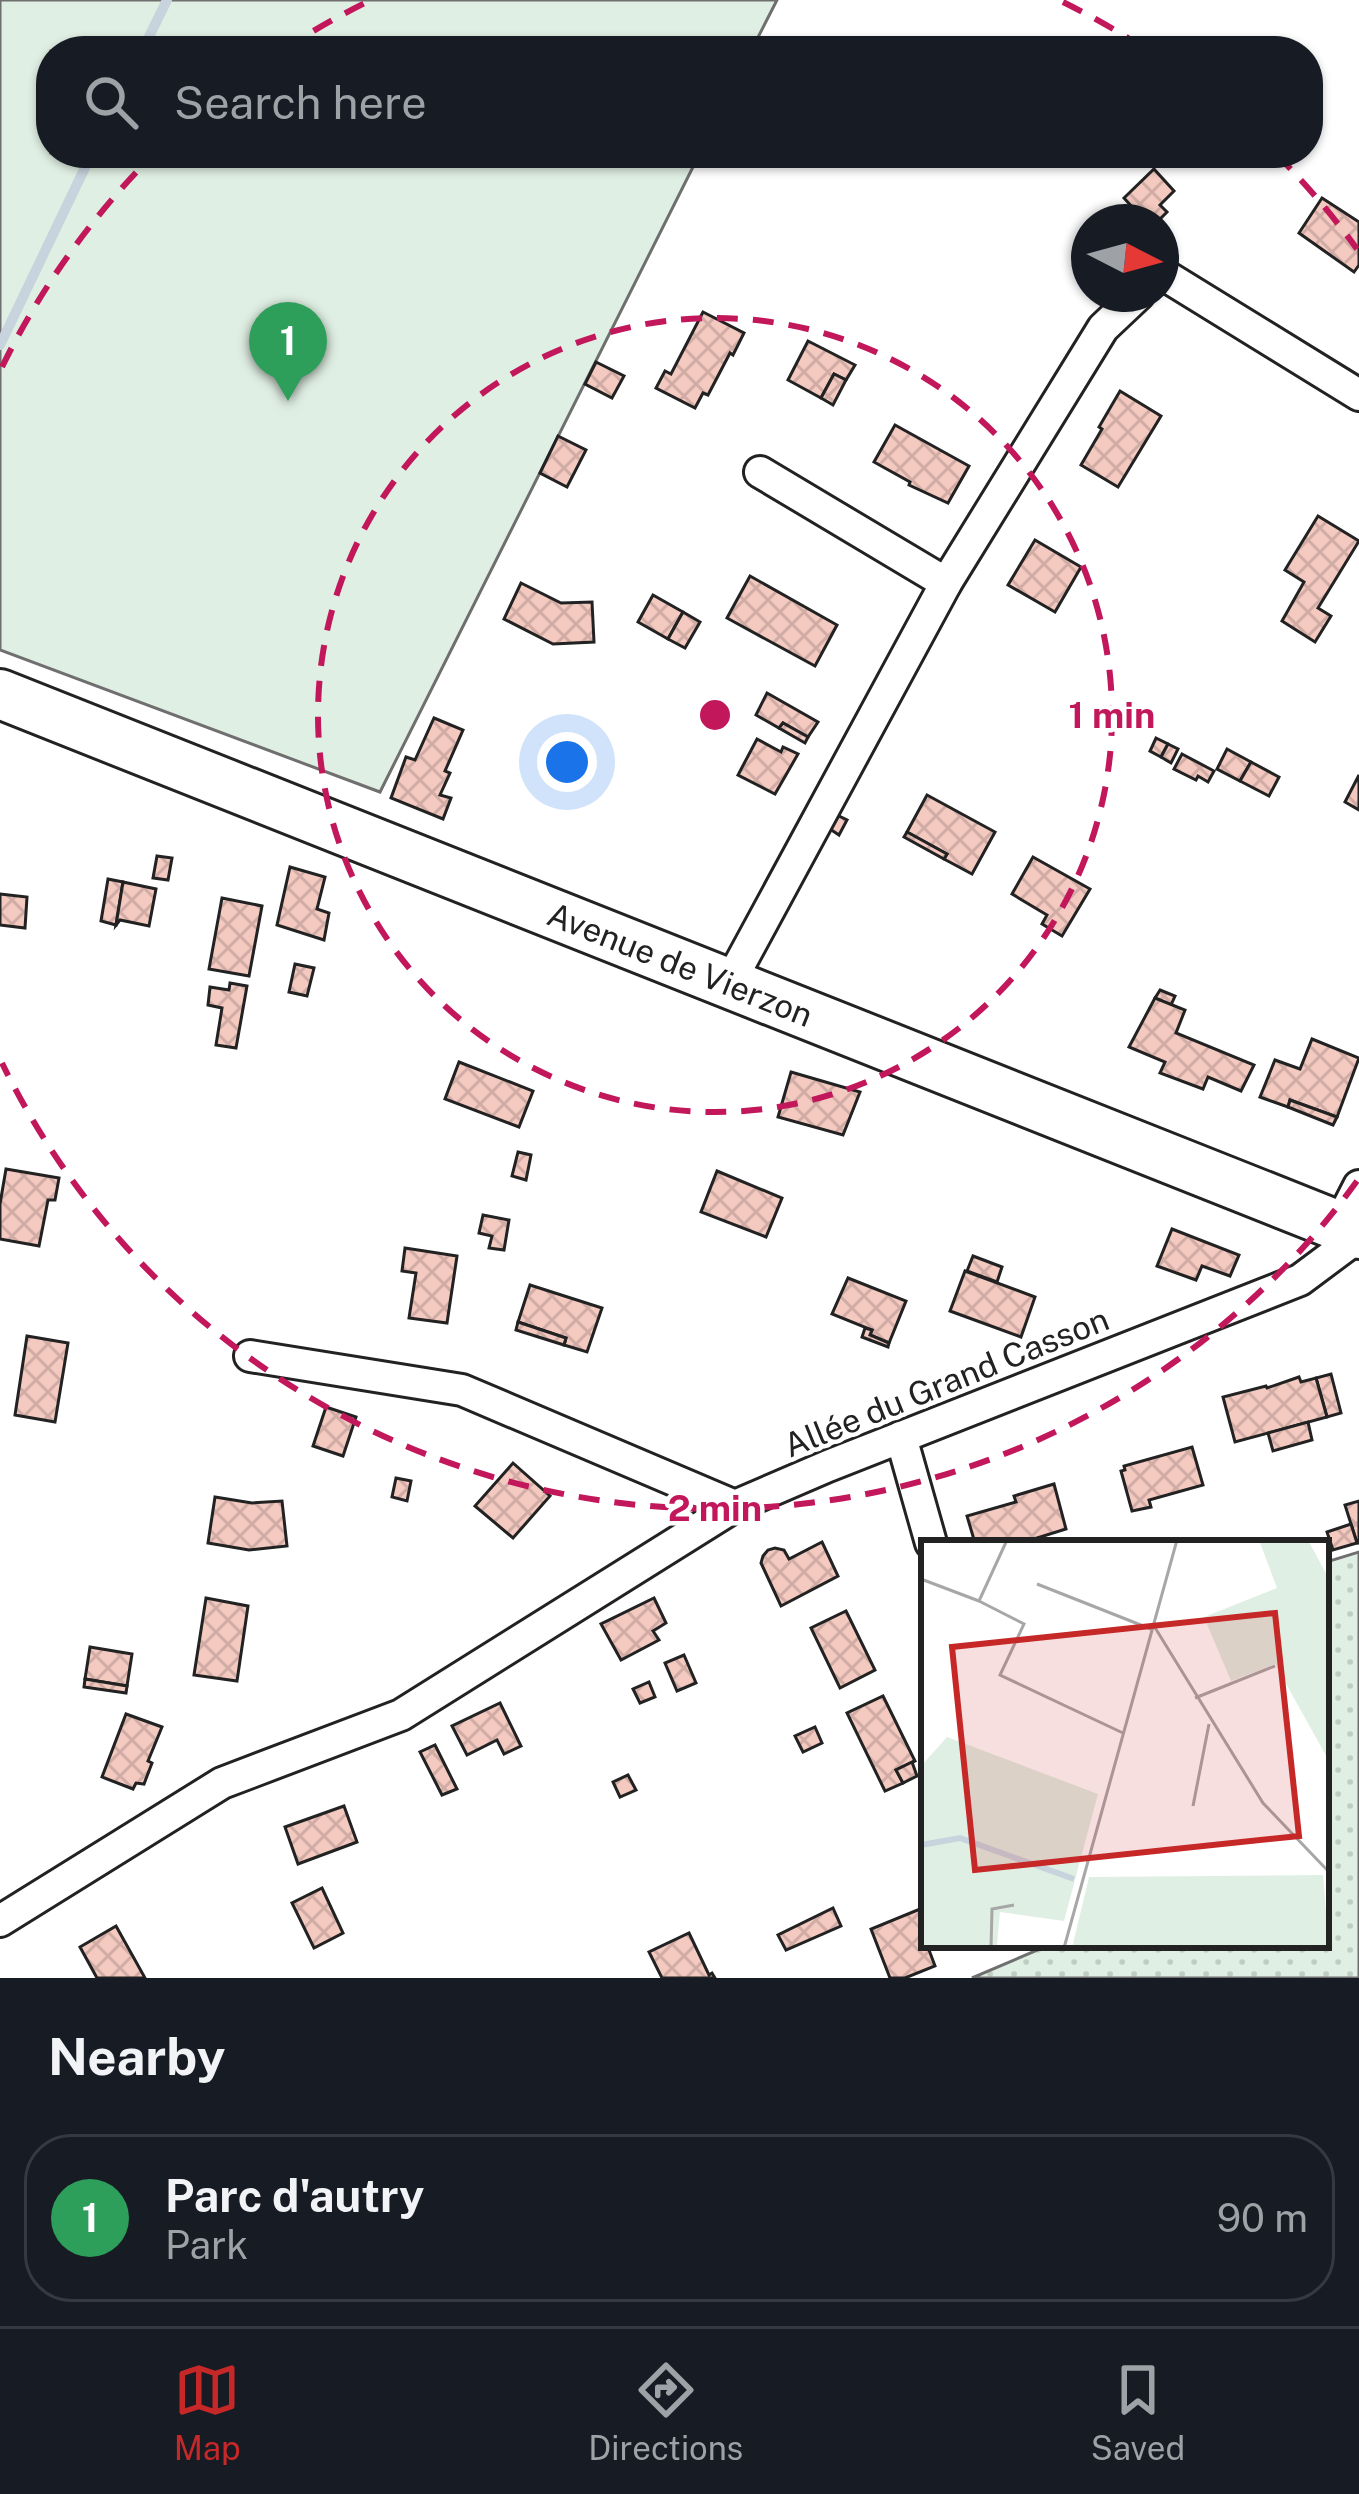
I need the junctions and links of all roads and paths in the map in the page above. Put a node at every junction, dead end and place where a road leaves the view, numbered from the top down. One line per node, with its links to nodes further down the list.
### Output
1 (1179, 284): 3 (street)
2 (1120, 312): 5 (street)
3 (1359, 395)
4 (760, 472): 5 (street)
5 (946, 583): 7 (street)
6 (0, 694): 7 (main road, Avenue de Vierzon)
7 (730, 982): 8 (main road, Avenue de Vierzon)
8 (1354, 1220): 10 (street, Allée du Grand Casson)
9 (250, 1356): 11 (street)
10 (901, 1437): 11 (street, Allée du Grand Casson); 12 (street)
11 (735, 1506): 13 (street, Allée du Grand Casson)
12 (930, 1540)
13 (0, 1922)

